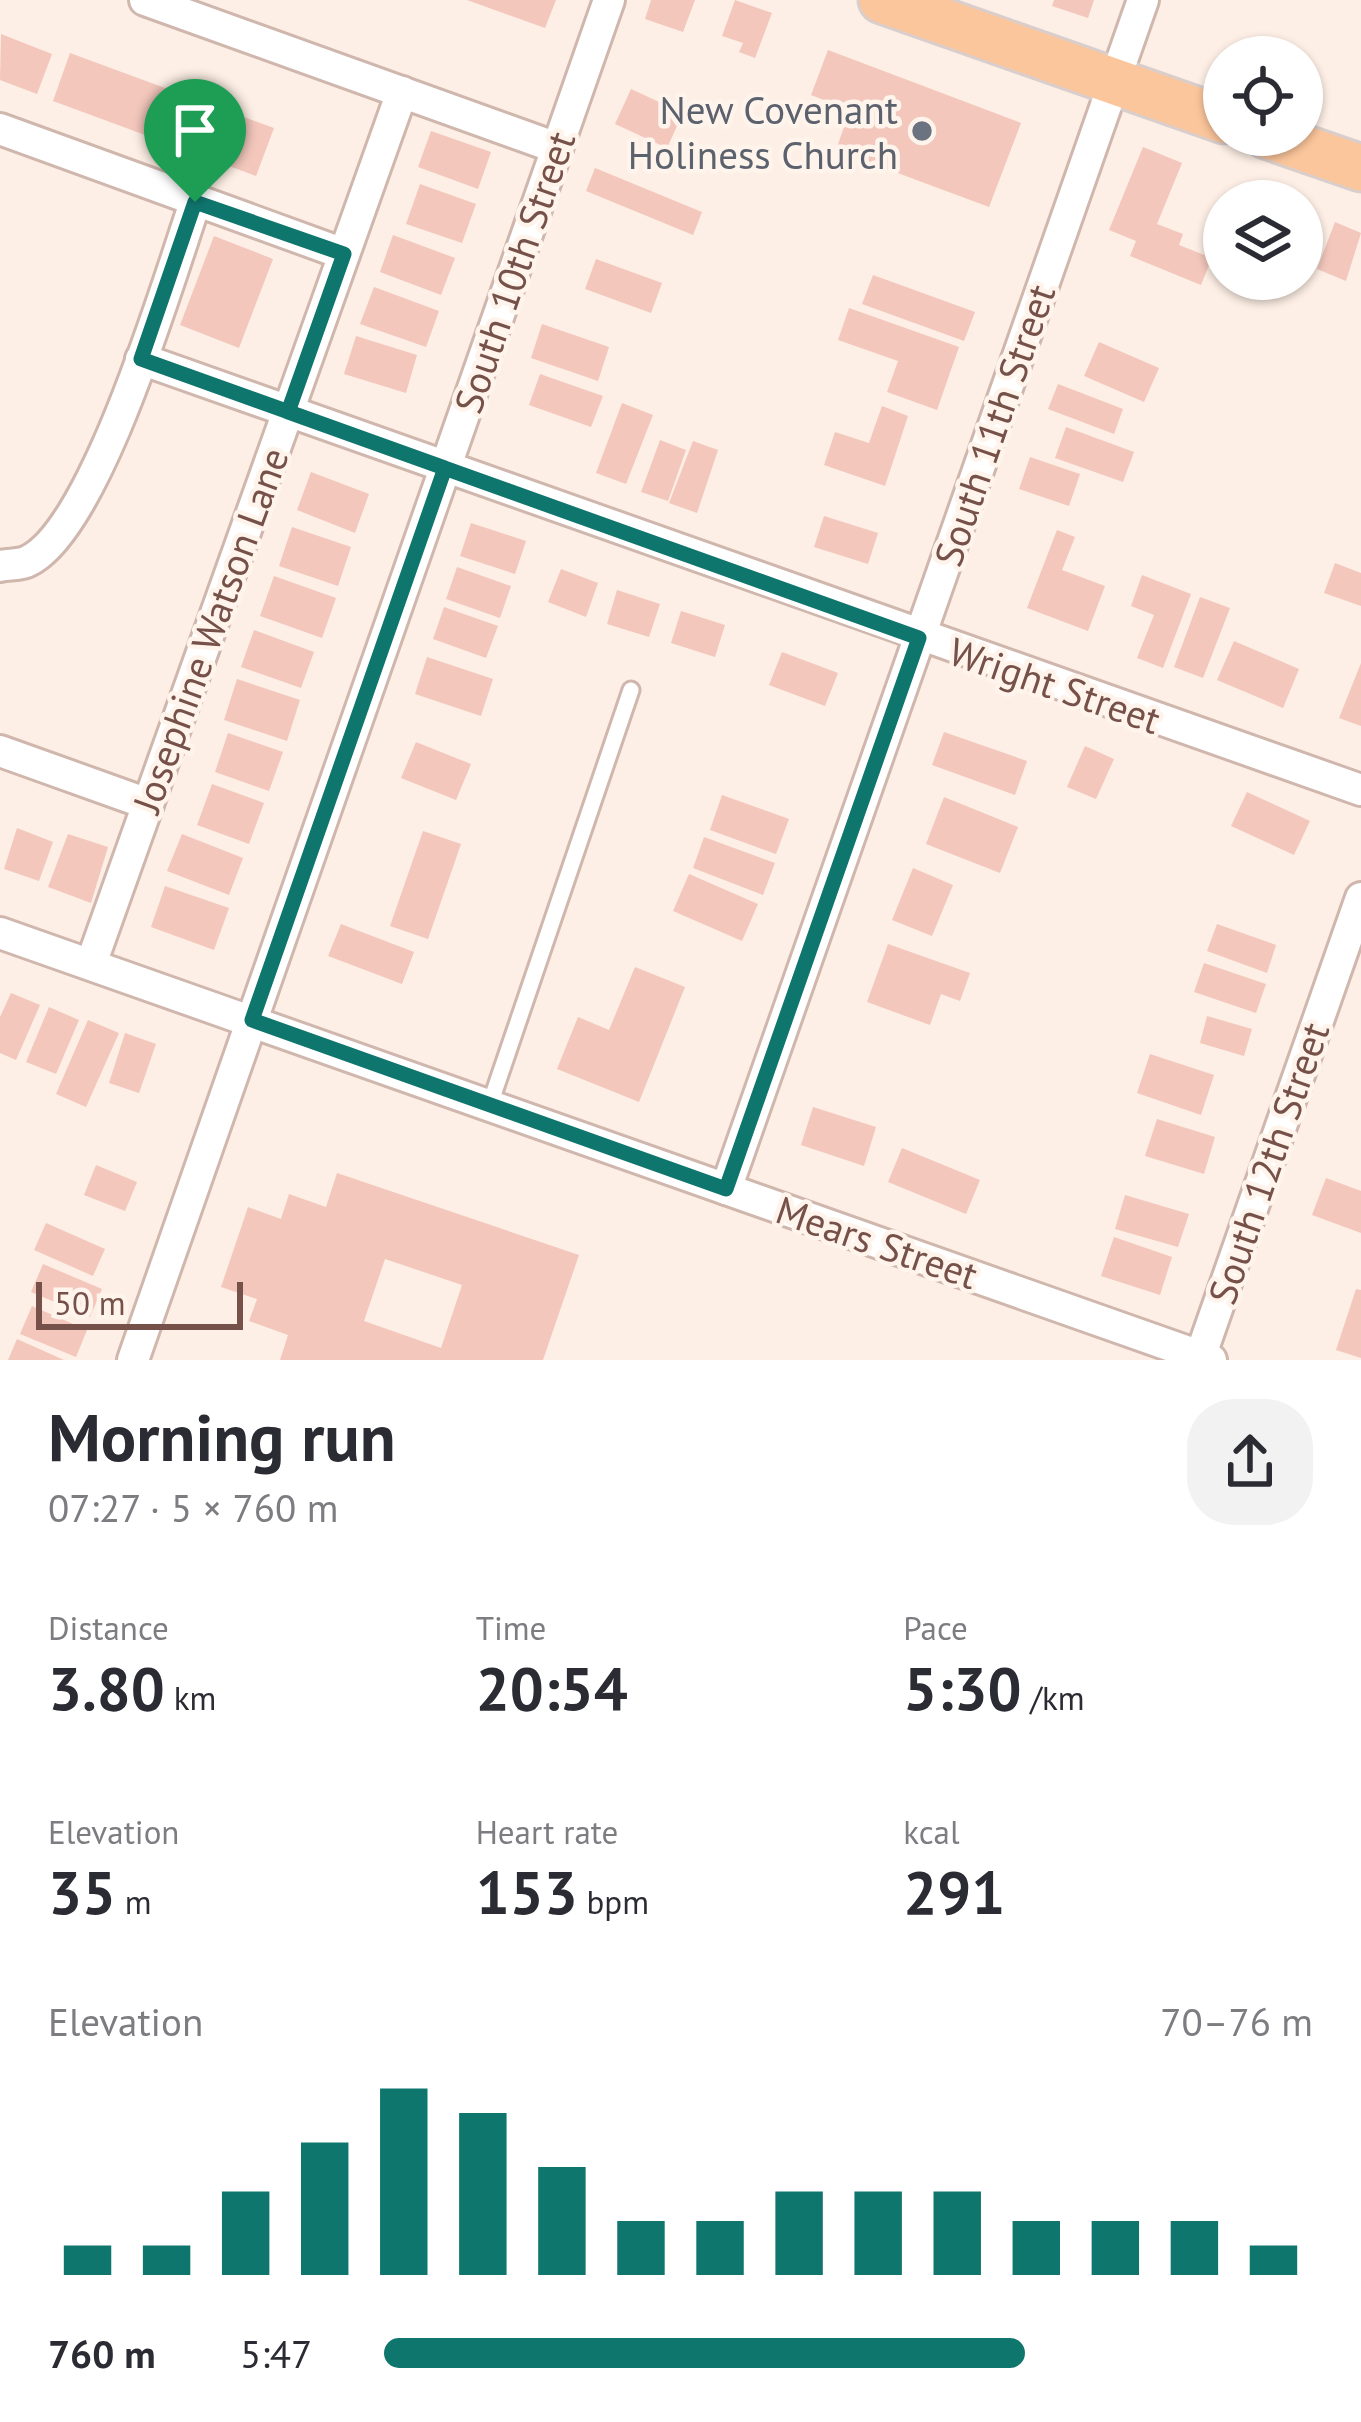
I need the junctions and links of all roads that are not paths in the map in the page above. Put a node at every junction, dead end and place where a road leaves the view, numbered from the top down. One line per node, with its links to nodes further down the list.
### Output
1 (145, 0): 6 (street)
2 (609, 0): 9 (street, South 10th Street)
3 (882, 0): 5 (main road)
4 (1143, 0): 5 (street, South 11th Street)
5 (1114, 82): 7 (main road); 18 (street, South 11th Street)
6 (402, 92): 9 (street); 13 (street, Josephine Watson Lane)
7 (1203, 113)
8 (0, 129): 12 (street)
9 (557, 148): 16 (street, South 10th Street)
10 (1323, 155): 11 (main road)
11 (1361, 168)
12 (195, 202): 13 (street); 14 (street)
13 (344, 254): 15 (street, Josephine Watson Lane)
14 (141, 359): 15 (street, Wright Street); 17 (street)
15 (288, 412): 16 (street, Wright Street); 22 (street, Josephine Watson Lane)
16 (445, 468): 18 (street, Wright Street); 26 (street, South 10th Street)
17 (0, 566)
18 (919, 638): 21 (street, Wright Street); 28 (street, South 11th Street)
19 (631, 690): 27 (lane)
20 (0, 751): 22 (street)
21 (1361, 790)
22 (148, 804): 25 (street, Josephine Watson Lane)
23 (1361, 898): 29 (street, South 12th Street)
24 (0, 934): 25 (street, Mears Street)
25 (91, 964): 26 (street, Mears Street)
26 (252, 1020): 27 (street, Mears Street); 30 (street, South 10th Street)
27 (490, 1104): 28 (street, Mears Street)
28 (726, 1189): 29 (street, Mears Street)
29 (1203, 1359)
30 (133, 1360)

